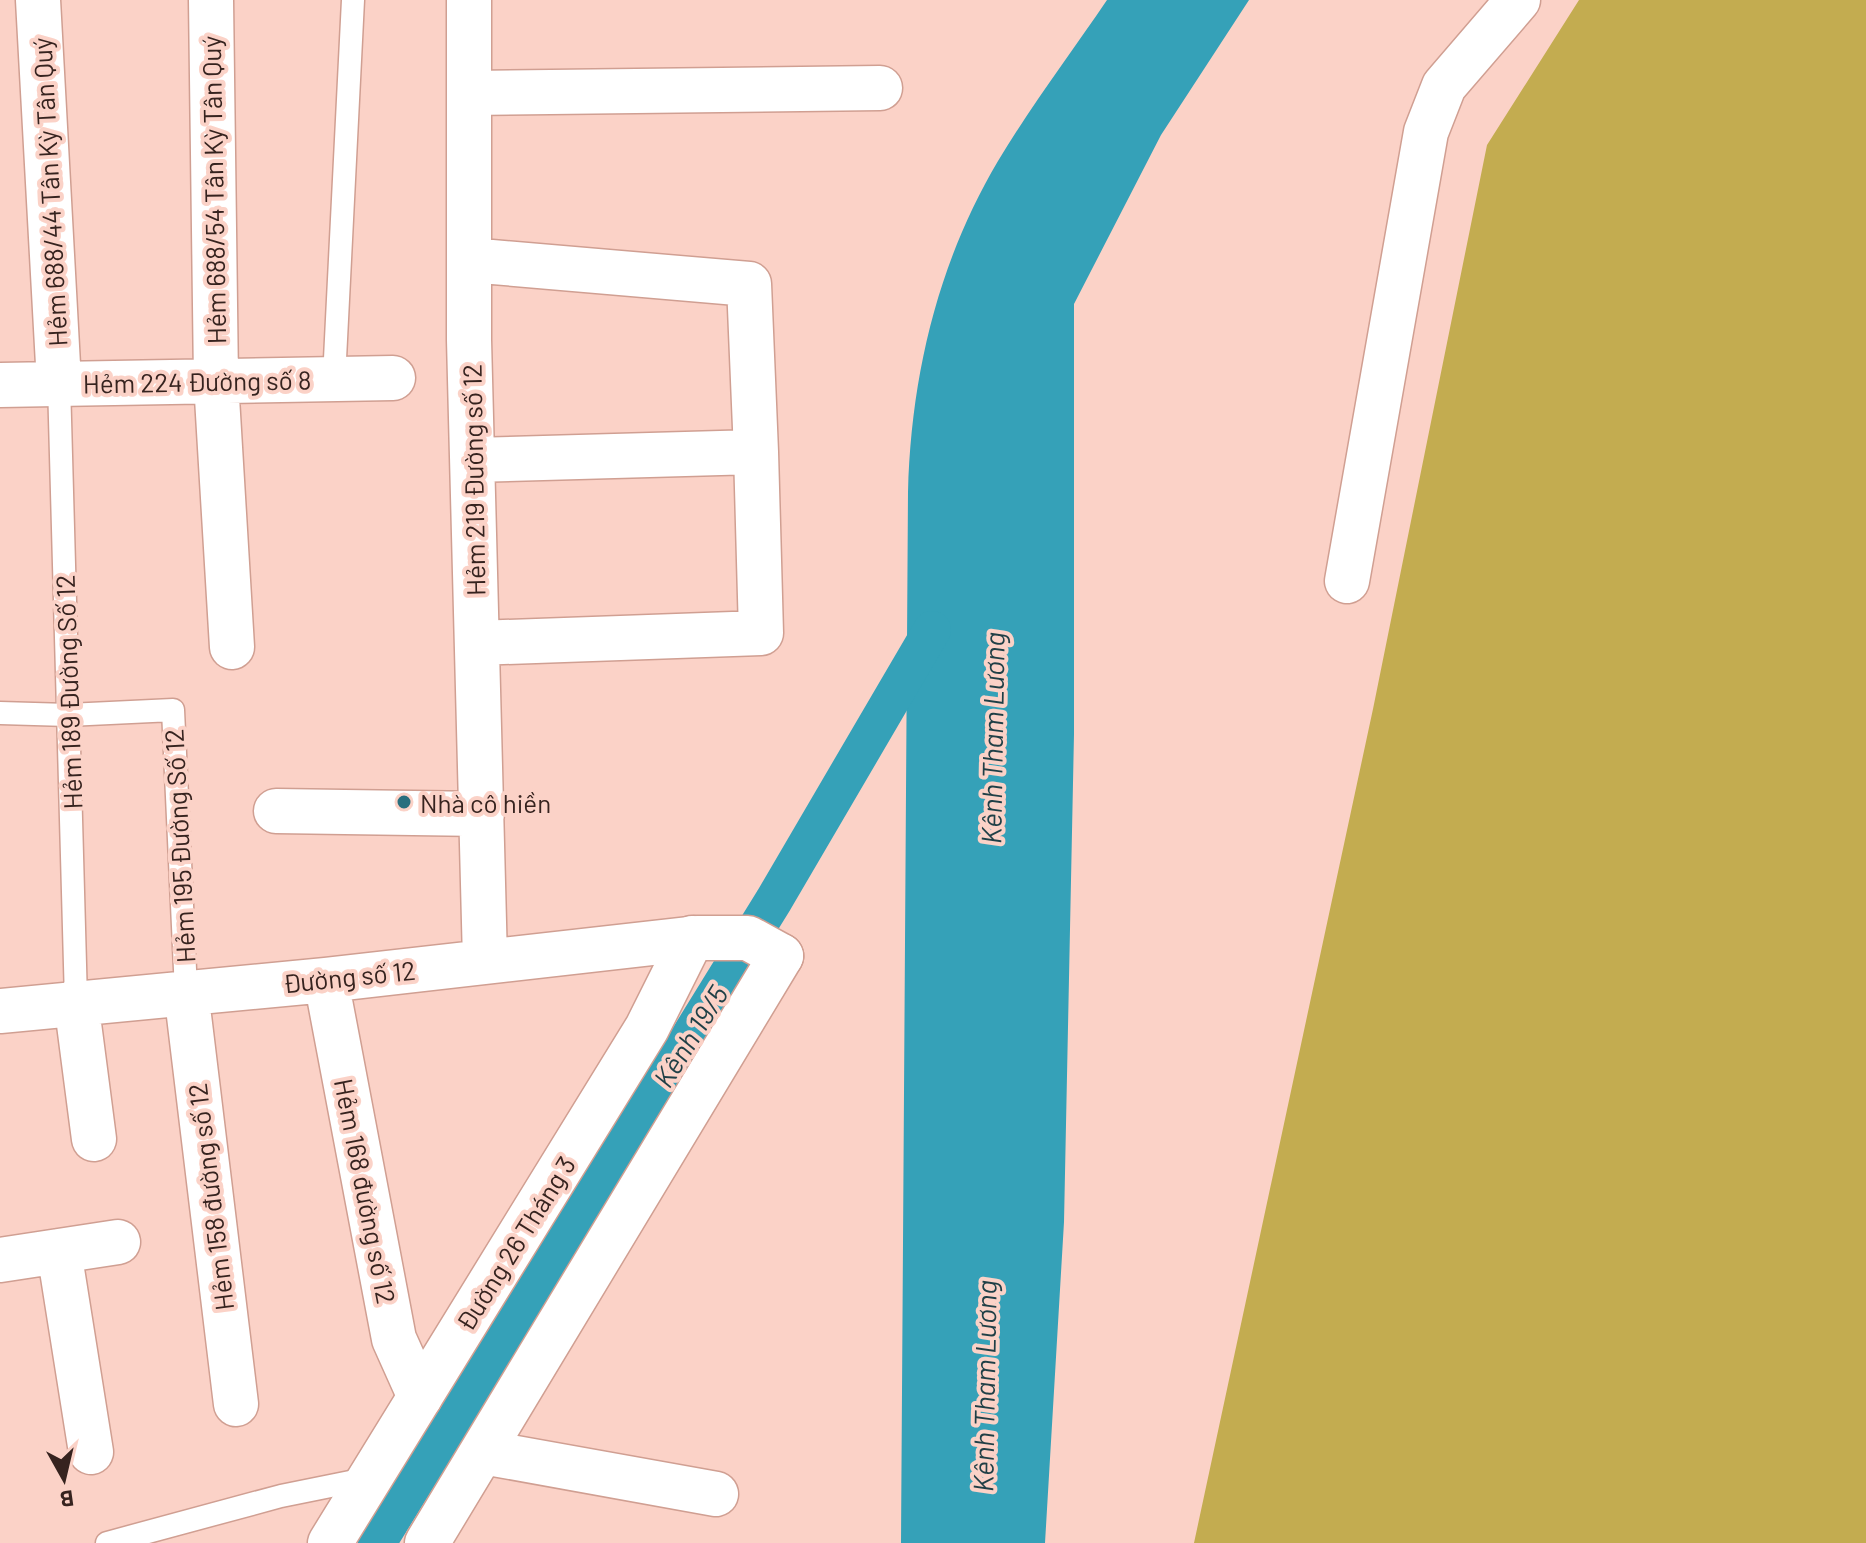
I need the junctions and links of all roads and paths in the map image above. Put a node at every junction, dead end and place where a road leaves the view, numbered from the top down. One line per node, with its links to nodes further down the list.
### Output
1 (38, 0): 12 (street, Hẻm 688/44 Tân Kỳ Tân Quý)
2 (211, 0): 11 (street, Hẻm 688/54 Tân Kỳ Tân Quý)
3 (353, 0): 10 (lane)
4 (469, 0): 7 (street, Hẻm 219 Đường số 12)
5 (1518, 0): 16 (street)
6 (880, 88): 7 (street)
7 (469, 93): 8 (street, Hẻm 219 Đường số 12)
8 (469, 260): 14 (street); 15 (street, Hẻm 219 Đường số 12)
9 (393, 378): 10 (street, Hẻm 224 Đường số 8)
10 (334, 379): 11 (street, Hẻm 224 Đường số 8)
11 (216, 381): 12 (street, Hẻm 224 Đường số 8); 18 (street, Hẻm 688/54 Tân Kỳ Tân Quý)
12 (59, 383): 13 (street, Hẻm 224 Đường số 8); 20 (lane, Hẻm 189 Đường Số 12)
13 (0, 385)
14 (756, 452): 15 (street); 17 (street)
15 (473, 460): 17 (street, Hẻm 219 Đường số 12)
16 (1347, 581)
17 (477, 643): 22 (street, Hẻm 219 Đường số 12)
18 (232, 647)
19 (0, 713): 20 (lane)
20 (68, 715): 26 (lane, Hẻm 195 Đường Số 12); 27 (lane, Hẻm 189 Đường Số 12)
21 (276, 811): 22 (street)
22 (482, 814): 24 (street, Hẻm 219 Đường số 12)
23 (695, 938): 24 (street, Đường số 12); 33 (street, Đường 26 Tháng 3); 36 (street, Đường số 12)
24 (485, 961): 25 (street, Đường số 12)
25 (326, 980): 26 (street, Đường số 12); 33 (street, Hẻm 168 đường số 12)
26 (186, 991): 27 (street, Đường số 12); 34 (street, Hẻm 158 đường số 12)
27 (76, 1001): 28 (street, Đường số 12); 29 (street)
28 (0, 1011)
29 (94, 1139)
30 (118, 1242): 31 (street)
31 (59, 1251): 32 (street); 35 (street)
32 (0, 1260)
33 (420, 1397): 37 (street, Đường 26 Tháng 3)
34 (236, 1404)
35 (91, 1452)
36 (483, 1452): 38 (street); 41 (street)
37 (371, 1478): 39 (lane); 40 (street, Đường 26 Tháng 3)
38 (716, 1494)
39 (107, 1543)
40 (330, 1543)
41 (427, 1543)

